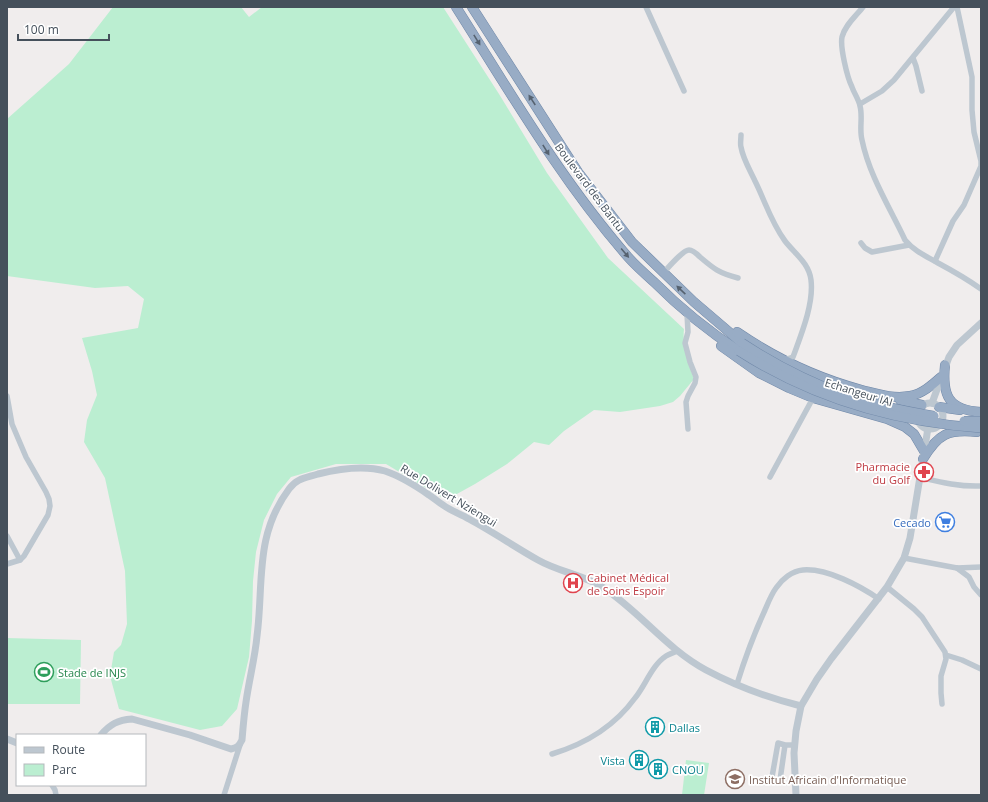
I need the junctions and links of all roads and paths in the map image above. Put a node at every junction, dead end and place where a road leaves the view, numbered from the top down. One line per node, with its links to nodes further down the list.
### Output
1 (456, 7): 20 (highway, Boulevard des Bantu, one-way to 20)
2 (472, 7): 16 (highway, Boulevard des Bantu, one-way to 2)
3 (646, 7): 8 (street)
4 (863, 7): 10 (street)
5 (954, 7): 7 (street)
6 (957, 7): 12 (street)
7 (913, 58): 9 (street); 10 (street)
8 (684, 91)
9 (922, 91)
10 (860, 104): 14 (street)
11 (742, 135): 23 (street)
12 (981, 166): 15 (street)
13 (861, 243): 14 (street)
14 (909, 245): 15 (street)
15 (935, 261): 18 (street)
16 (663, 273): 17 (street); 19 (highway, Boulevard des Bantu, one-way to 16)
17 (738, 278)
18 (981, 289)
19 (694, 302): 22 (highway, Boulevard des Bantu); 23 (highway)
20 (687, 313): 22 (highway, Boulevard des Bantu); 28 (highway); 37 (street)
21 (981, 323): 24 (street)
22 (740, 347): 34 (highway, Echangeur IAI, bridge); 36 (highway, Echangeur IAI, bridge)
23 (784, 360): 27 (highway)
24 (945, 365): 25 (street); 31 (highway)
25 (940, 381): 27 (highway); 30 (street)
26 (7, 396): 46 (street)
27 (891, 397): 29 (highway)
28 (812, 398): 33 (highway); 41 (street)
29 (922, 405): 30 (street); 35 (street)
30 (936, 405): 31 (highway); 35 (street)
31 (963, 410): 32 (highway)
32 (981, 412)
33 (887, 419): 35 (highway); 40 (highway)
34 (981, 421)
35 (928, 426): 38 (highway); 40 (street)
36 (981, 428)
37 (688, 429)
38 (967, 431): 39 (highway); 40 (highway)
39 (981, 432)
40 (923, 455): 42 (street)
41 (770, 477)
42 (919, 477): 43 (street); 45 (street)
43 (981, 486)
44 (7, 536): 46 (street)
45 (904, 558): 49 (street); 50 (street)
46 (20, 560): 47 (street)
47 (7, 564)
48 (981, 567): 49 (street)
49 (957, 568): 51 (street)
50 (887, 587): 52 (street); 54 (street)
51 (981, 595)
52 (879, 599): 56 (street); 58 (street)
53 (677, 651): 56 (street, Rue Dolivert Nziengui); 60 (street, Rue Dolivert Nziengui); 63 (street)
54 (946, 655): 55 (street); 57 (street)
55 (981, 669)
56 (737, 684): 58 (street, Rue Dolivert Nziengui)
57 (942, 704)
58 (801, 706): 62 (street)
59 (102, 734): 60 (street)
60 (240, 745): 64 (street)
61 (785, 745): 61 (street); 62 (street)
62 (795, 745): 65 (street)
63 (552, 754)
64 (224, 795)
65 (796, 795)

